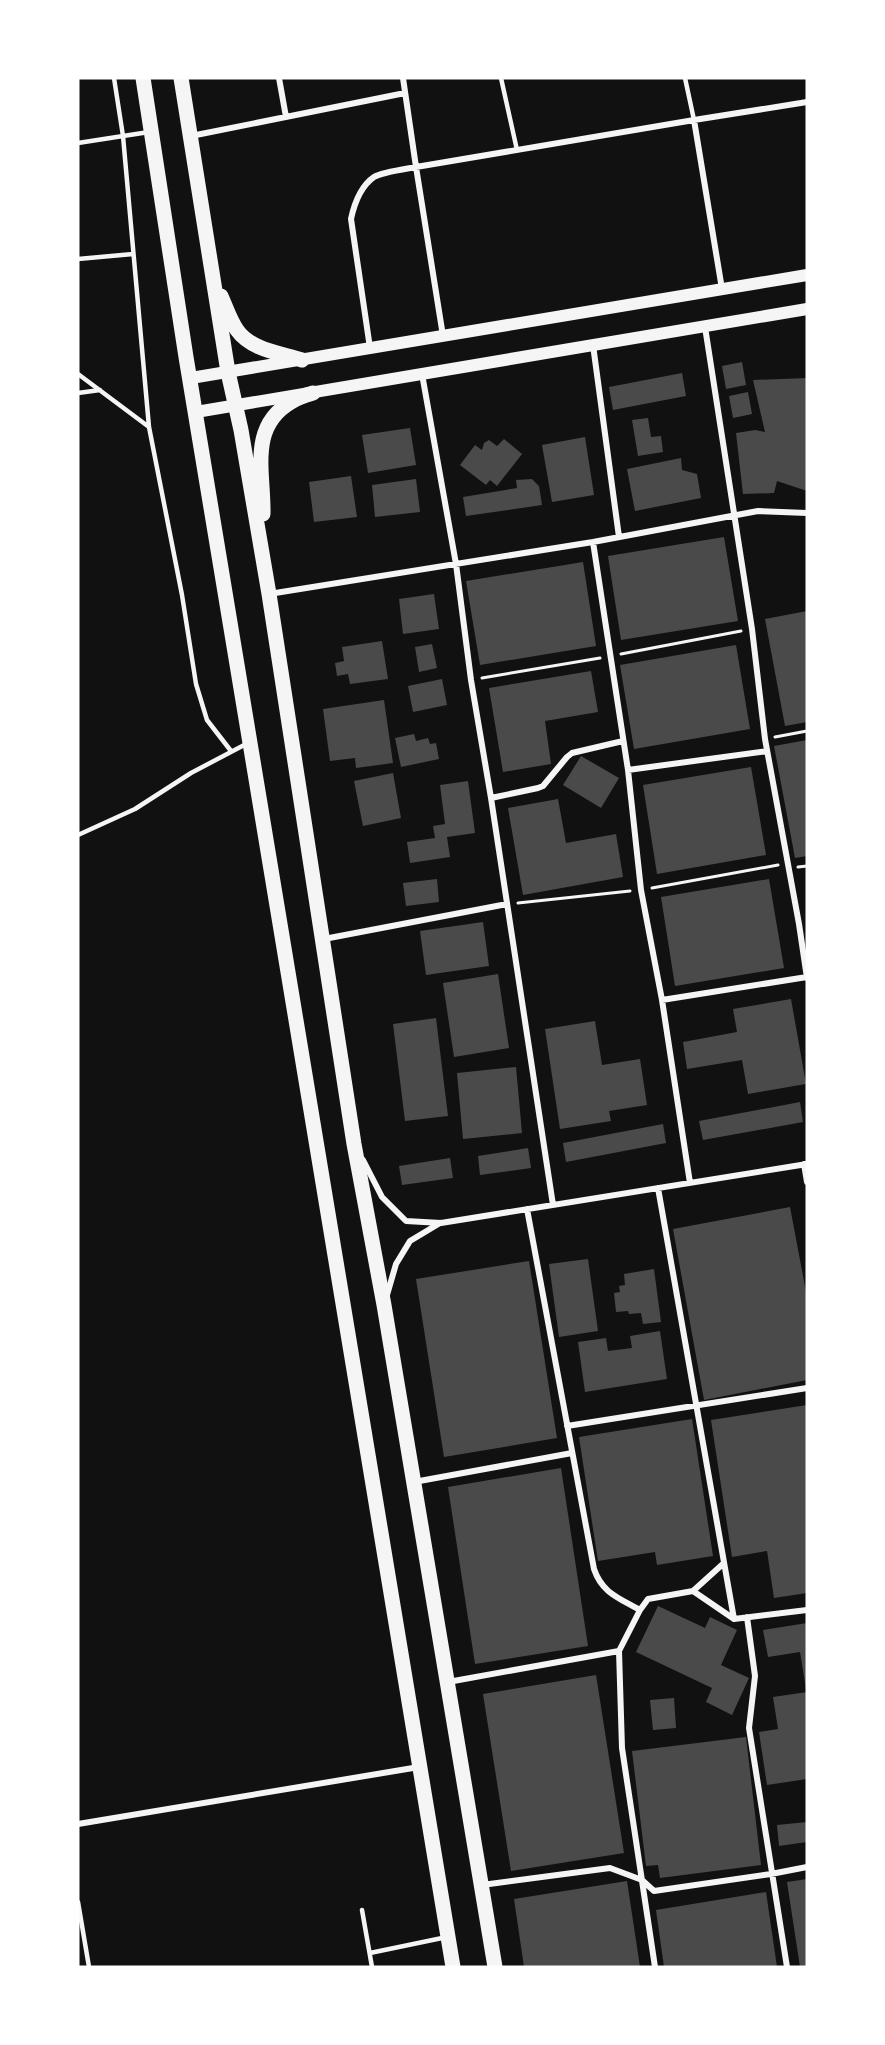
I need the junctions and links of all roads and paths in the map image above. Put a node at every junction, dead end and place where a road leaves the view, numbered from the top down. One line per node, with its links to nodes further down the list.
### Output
1 (114, 78): 13 (lane)
2 (143, 78): 12 (main road)
3 (181, 78): 14 (main road)
4 (279, 78): 10 (street)
5 (403, 78): 8 (street)
6 (501, 78): 16 (lane)
7 (685, 78): 11 (lane)
8 (405, 93): 10 (street); 17 (street)
9 (807, 102): 11 (street)
10 (286, 117): 14 (street)
11 (694, 120): 16 (street); 22 (street)
12 (152, 132): 13 (lane); 32 (main road)
13 (123, 136): 15 (lane); 18 (lane)
14 (190, 136): 21 (main road)
15 (78, 143)
16 (517, 150): 17 (street)
17 (416, 167): 25 (street); 27 (street)
18 (133, 254): 19 (lane); 38 (lane)
19 (78, 259)
20 (807, 275): 22 (main road)
21 (213, 280): 28 (main road); 29 (main road)
22 (722, 289): 25 (main road)
23 (807, 309): 24 (main road)
24 (705, 327): 26 (main road); 40 (street)
25 (443, 336): 27 (main road)
26 (593, 345): 31 (main road); 41 (street)
27 (370, 348): 28 (main road)
28 (302, 360): 29 (main road)
29 (228, 372): 32 (main road); 36 (main road)
30 (78, 374): 33 (lane)
31 (422, 374): 35 (main road); 44 (street)
32 (191, 378): 37 (main road)
33 (100, 390): 34 (lane); 38 (lane)
34 (78, 393)
35 (313, 393): 36 (main road); 43 (main road)
36 (236, 406): 37 (main road); 43 (main road)
37 (196, 412): 51 (main road)
38 (149, 427): 53 (lane)
39 (807, 513): 40 (street)
40 (734, 516): 41 (street); 46 (street)
41 (619, 537): 42 (street)
42 (593, 542): 44 (street); 47 (street)
43 (263, 556): 45 (main road)
44 (456, 564): 45 (street); 48 (street)
45 (269, 594): 63 (main road)
46 (752, 629): 47 (path); 50 (street)
47 (610, 657): 48 (path); 52 (street)
48 (471, 680): 56 (street)
49 (807, 731): 50 (path)
50 (765, 739): 54 (street)
51 (251, 741): 53 (lane); 88 (main road)
52 (623, 741): 55 (street); 56 (street)
53 (231, 751): 57 (lane)
54 (767, 751): 55 (street); 58 (street)
55 (628, 770): 59 (street)
56 (491, 798): 60 (street)
57 (78, 835)
58 (786, 864): 59 (path); 61 (street)
59 (641, 890): 60 (path); 65 (street)
60 (507, 904): 63 (street); 71 (street)
61 (799, 924): 62 (street); 64 (street)
62 (807, 936)
63 (323, 939): 66 (main road)
64 (807, 978): 65 (street)
65 (662, 1000): 69 (street)
66 (354, 1144): 73 (street); 74 (main road)
67 (806, 1164): 68 (street); 69 (street)
68 (807, 1182)
69 (690, 1183): 70 (street)
70 (658, 1188): 71 (street); 76 (street)
71 (553, 1205): 72 (street)
72 (527, 1209): 73 (street); 77 (street)
73 (441, 1223): 74 (street)
74 (384, 1305): 79 (main road)
75 (807, 1389): 76 (street)
76 (697, 1406): 77 (street); 80 (street)
77 (567, 1426): 78 (street)
78 (572, 1453): 79 (street); 82 (street)
79 (414, 1482): 87 (main road)
80 (724, 1563): 81 (street); 85 (street)
81 (693, 1591): 82 (street); 85 (street)
82 (640, 1610): 86 (street)
83 (807, 1610): 84 (street)
84 (747, 1617): 85 (street); 91 (street)
85 (734, 1619)
86 (619, 1651): 87 (street); 92 (street)
87 (447, 1682): 93 (main road)
88 (419, 1767): 89 (street); 96 (main road)
89 (78, 1824)
90 (807, 1867): 91 (street)
91 (771, 1874): 92 (street); 103 (street)
92 (642, 1880): 93 (street); 102 (street)
93 (481, 1885): 101 (main road)
94 (78, 1904): 98 (lane)
95 (362, 1910): 97 (lane)
96 (448, 1937): 97 (lane); 100 (main road)
97 (370, 1953): 99 (lane)
98 (89, 1967)
99 (372, 1967)
100 (453, 1967)
101 (495, 1967)
102 (655, 1967)
103 (787, 1967)

